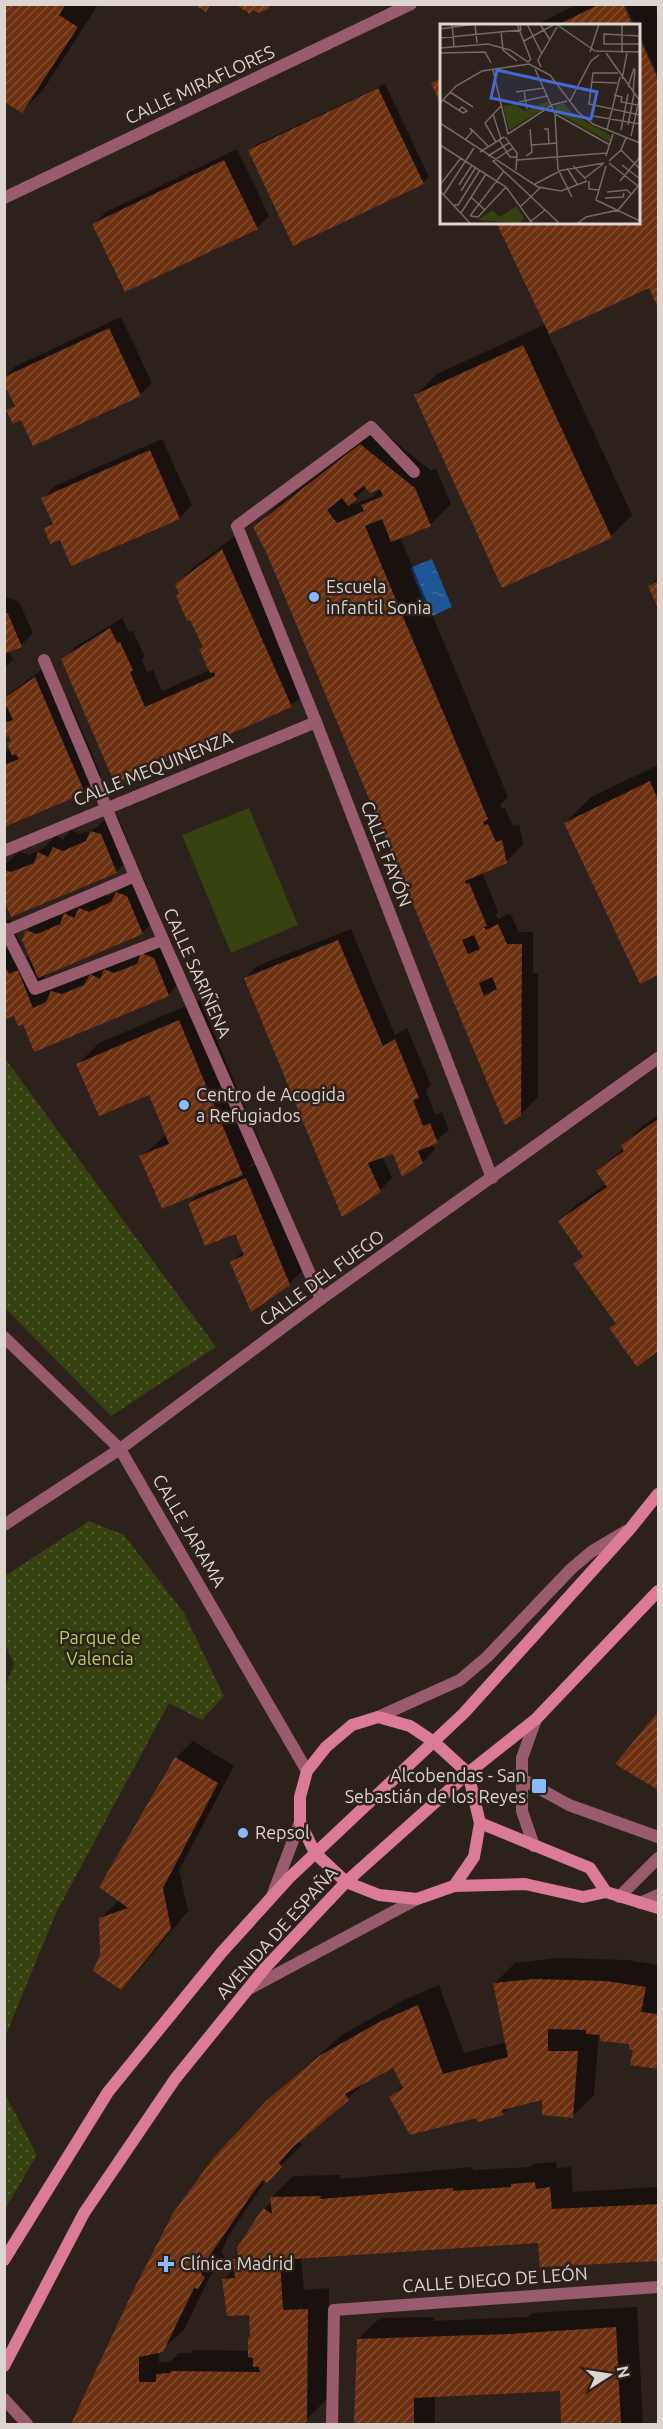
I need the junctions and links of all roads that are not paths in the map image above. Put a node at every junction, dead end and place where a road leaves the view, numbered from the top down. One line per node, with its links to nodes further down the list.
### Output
1 (411, 4): 2 (street, CALLE MIRAFLORES)
2 (4, 198)
3 (414, 472): 5 (street, CALLE FAYÓN)
4 (44, 660): 6 (street, CALLE SARIÑENA)
5 (316, 722): 6 (street, CALLE MEQUINENZA); 12 (street, CALLE FAYÓN)
6 (106, 808): 7 (street, CALLE MEQUINENZA); 8 (street, CALLE SARIÑENA)
7 (4, 851)
8 (135, 876): 9 (street); 10 (street, CALLE SARIÑENA)
9 (5, 929): 10 (street)
10 (163, 940): 13 (street, CALLE SARIÑENA)
11 (658, 1058): 12 (street, CALLE DEL FUEGO)
12 (492, 1178): 13 (street, CALLE DEL FUEGO)
13 (321, 1299): 15 (street, CALLE DEL FUEGO)
14 (4, 1337): 15 (street, CALLE JARAMA)
15 (120, 1449): 17 (street, CALLE DEL FUEGO); 23 (street, CALLE JARAMA)
16 (658, 1494): 18 (main road, AVENIDA DE ESPAÑA)
17 (4, 1525)
18 (630, 1529): 20 (street, AVENIDA DE ESPAÑA); 22 (main road, AVENIDA DE ESPAÑA)
19 (658, 1592): 21 (main road, AVENIDA DE ESPAÑA)
20 (378, 1717): 22 (main road); 23 (main road)
21 (536, 1719): 24 (main road, AVENIDA DE ESPAÑA); 25 (street)
22 (434, 1742): 24 (main road); 30 (main road, AVENIDA DE ESPAÑA)
23 (307, 1771): 26 (main road)
24 (468, 1773): 27 (main road); 32 (main road, AVENIDA DE ESPAÑA)
25 (522, 1779): 28 (street); 29 (street)
26 (300, 1822): 30 (main road); 36 (street)
27 (480, 1824): 29 (main road); 33 (main road)
28 (658, 1837)
29 (534, 1846): 34 (main road)
30 (315, 1853): 32 (main road); 36 (main road, AVENIDA DE ESPAÑA)
31 (658, 1858): 37 (street)
32 (346, 1882): 38 (main road); 41 (main road, AVENIDA DE ESPAÑA)
33 (454, 1886): 34 (main road); 38 (main road)
34 (606, 1892): 37 (main road)
35 (658, 1895): 39 (street)
36 (272, 1896): 42 (main road, AVENIDA DE ESPAÑA)
37 (620, 1897): 39 (main road)
38 (417, 1899): 41 (street)
39 (640, 1903): 40 (main road)
40 (658, 1908)
41 (247, 1990): 44 (main road, AVENIDA DE ESPAÑA)
42 (4, 2260)
43 (658, 2287): 47 (street, CALLE DIEGO DE LEÓN)
44 (4, 2366)
45 (4, 2399): 46 (street)
46 (27, 2424)
47 (332, 2424)

